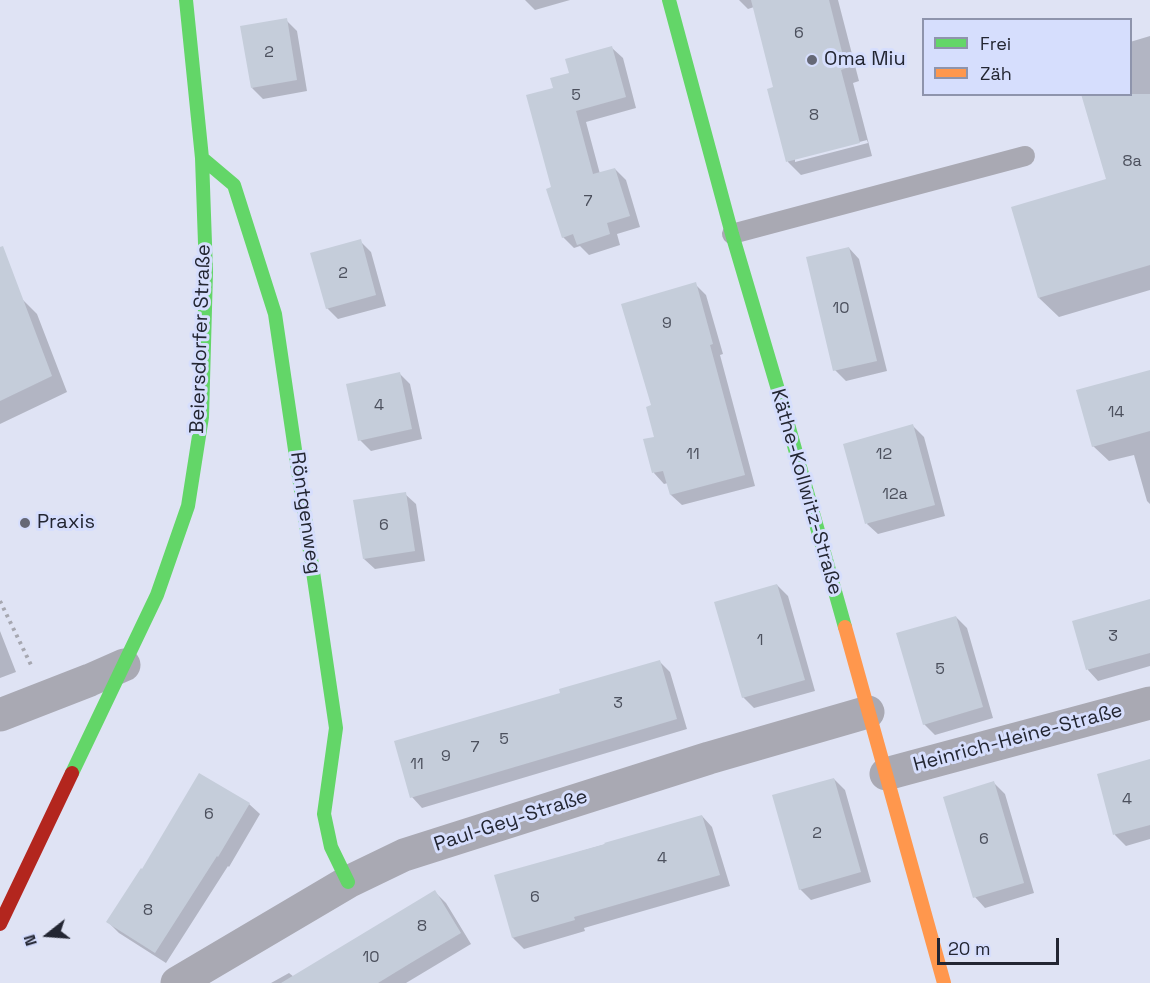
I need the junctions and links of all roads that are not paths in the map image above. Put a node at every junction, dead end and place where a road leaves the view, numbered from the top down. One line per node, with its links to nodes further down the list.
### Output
1 (186, 0): 4 (street, Beiersdorfer Straße)
2 (669, 0): 5 (street, Käthe-Kollwitz-Straße)
3 (1025, 156): 5 (lane)
4 (202, 158): 6 (street, Beiersdorfer Straße); 11 (street, Röntgenweg)
5 (732, 234): 8 (street, Käthe-Kollwitz-Straße)
6 (124, 665): 9 (street); 12 (street, Beiersdorfer Straße)
7 (1150, 703): 10 (street, Heinrich-Heine-Straße)
8 (868, 712): 10 (street, Käthe-Kollwitz-Straße); 11 (street, Paul-Gey-Straße)
9 (0, 715)
10 (886, 774): 14 (street, Käthe-Kollwitz-Straße)
11 (348, 882): 13 (street, Paul-Gey-Straße)
12 (0, 924)
13 (177, 983)
14 (944, 983)

